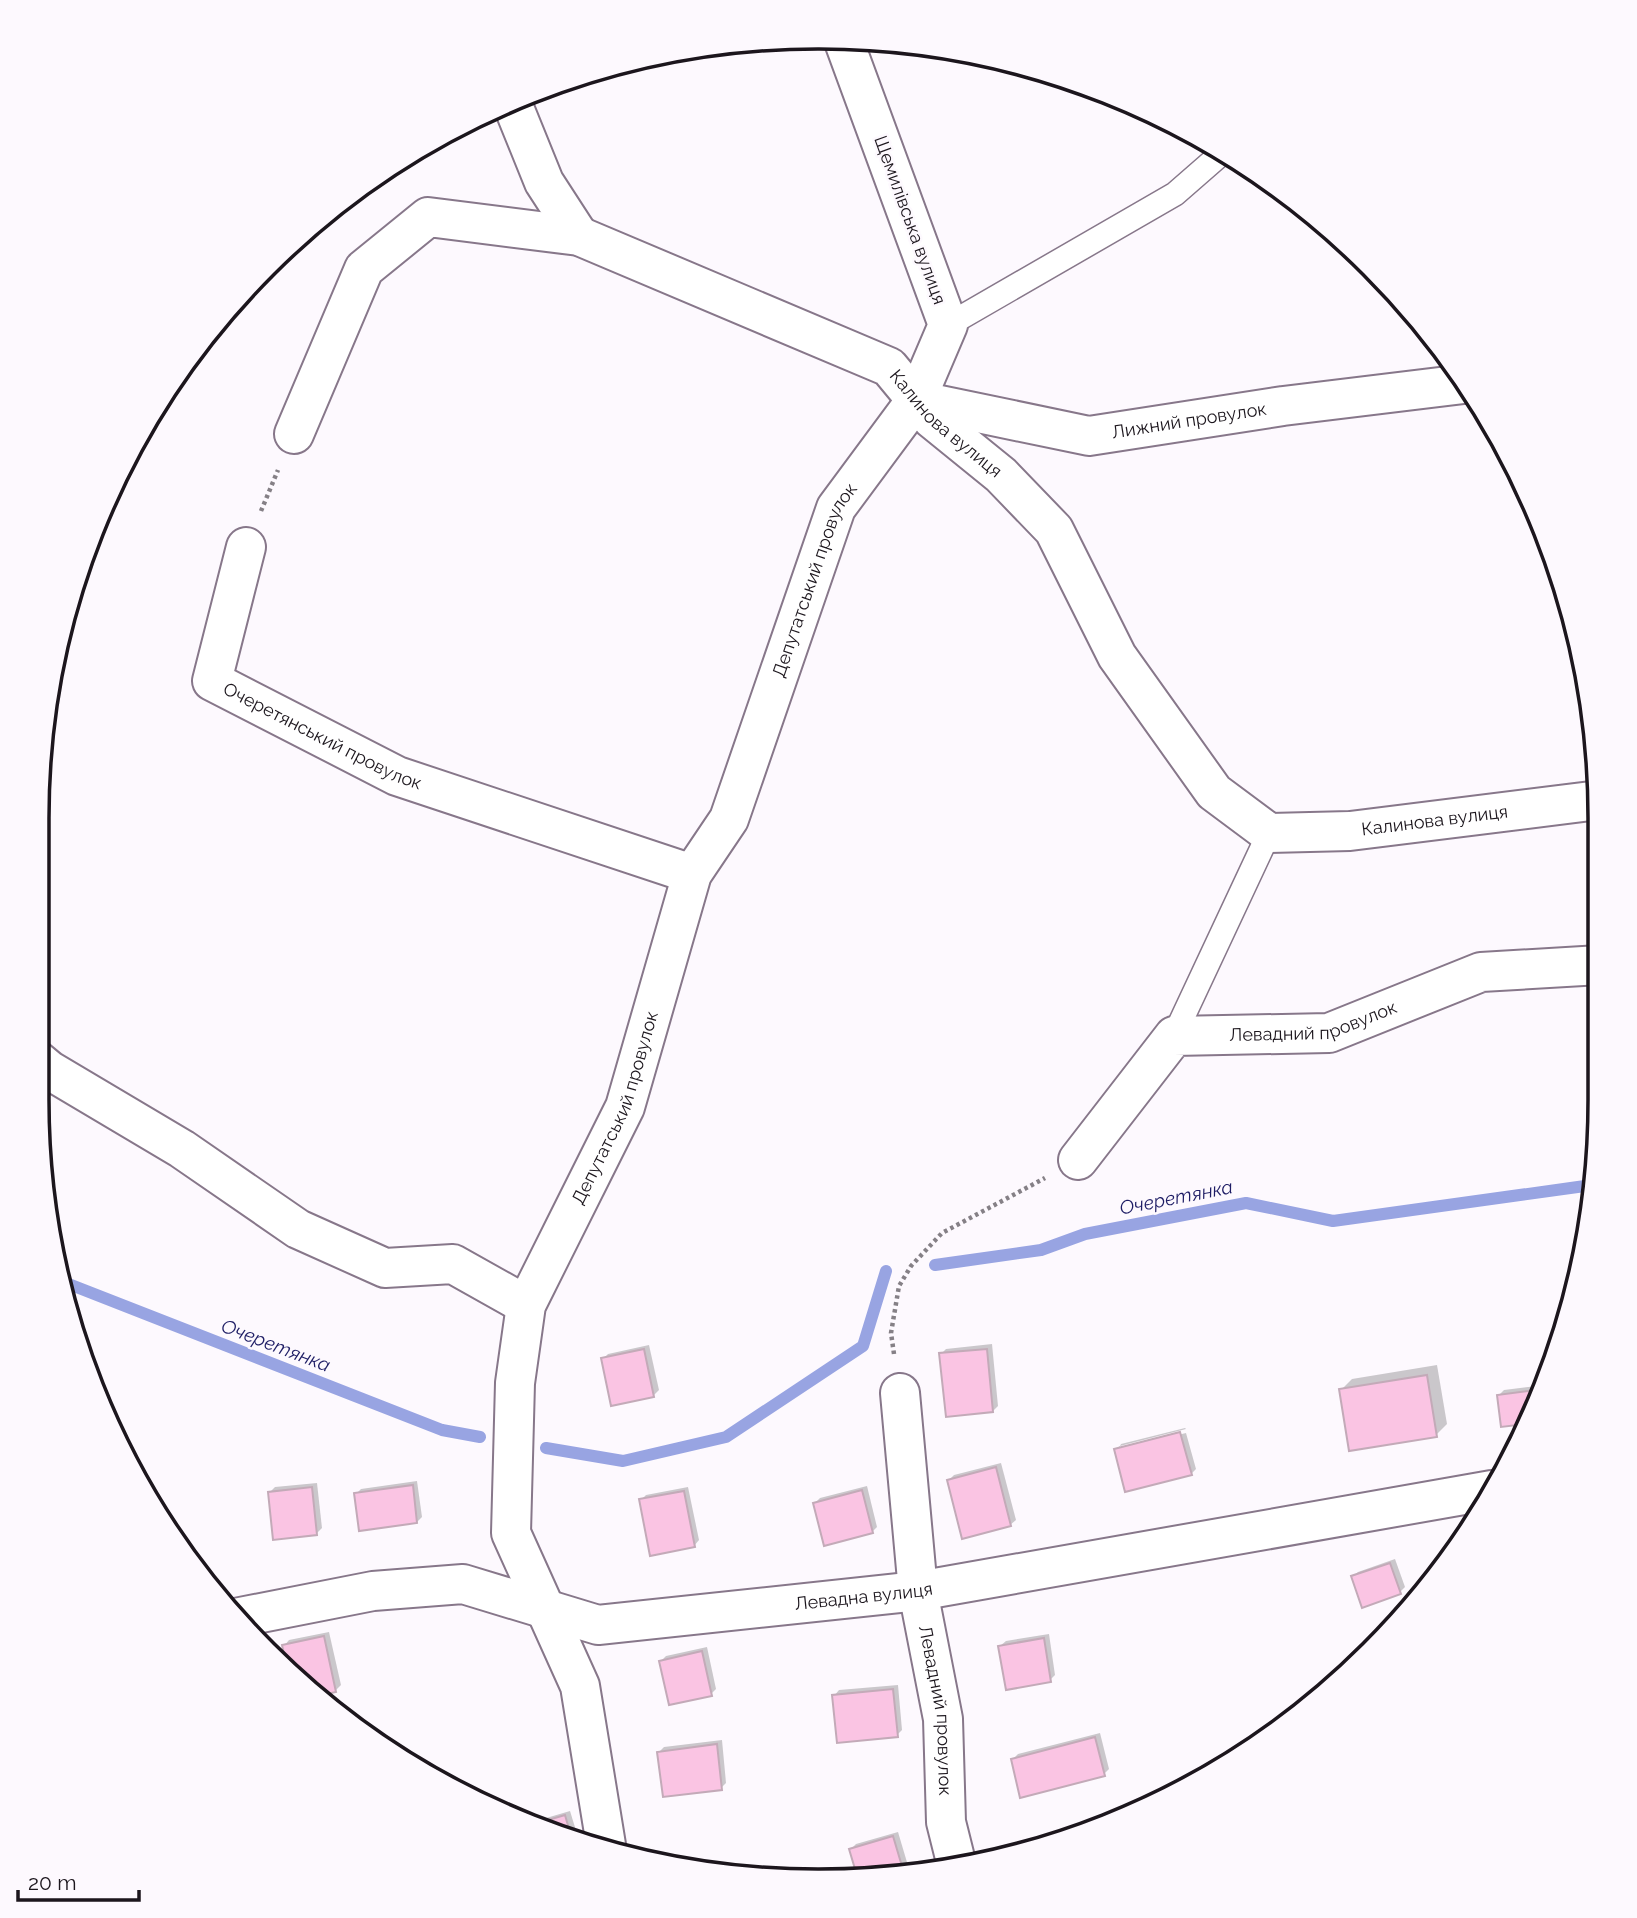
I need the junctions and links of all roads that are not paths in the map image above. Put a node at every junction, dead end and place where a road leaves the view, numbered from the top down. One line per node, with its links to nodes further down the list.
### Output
1 (847, 50): 5 (street, Щемилівська вулиця)
2 (516, 112): 4 (street)
3 (1215, 159): 5 (lane)
4 (579, 236): 7 (street, Калинова вулиця); 8 (street, Калинова вулиця)
5 (948, 325): 7 (street, Щемилівська вулиця)
6 (1454, 385): 7 (street, Лижний провулок)
7 (916, 400): 11 (street, Калинова вулиця); 12 (street, Депутатський провулок)
8 (294, 434)
9 (246, 547): 12 (street, Очеретянський провулок)
10 (1587, 801): 11 (street, Калинова вулиця)
11 (1269, 833): 14 (lane)
12 (692, 874): 17 (street, Депутатський провулок)
13 (1588, 966): 14 (street, Левадний провулок)
14 (1174, 1036): 16 (street)
15 (49, 1070): 17 (street)
16 (1078, 1160)
17 (526, 1305): 21 (street, Депутатський провулок)
18 (900, 1392): 20 (street, Левадний провулок)
19 (1480, 1492): 20 (street, Левадна вулиця)
20 (918, 1591): 21 (street, Левадна вулиця); 24 (street, Левадний провулок)
21 (546, 1609): 22 (street, Левадна вулиця); 23 (street, Депутатський провулок)
22 (248, 1615)
23 (605, 1839)
24 (955, 1856)

